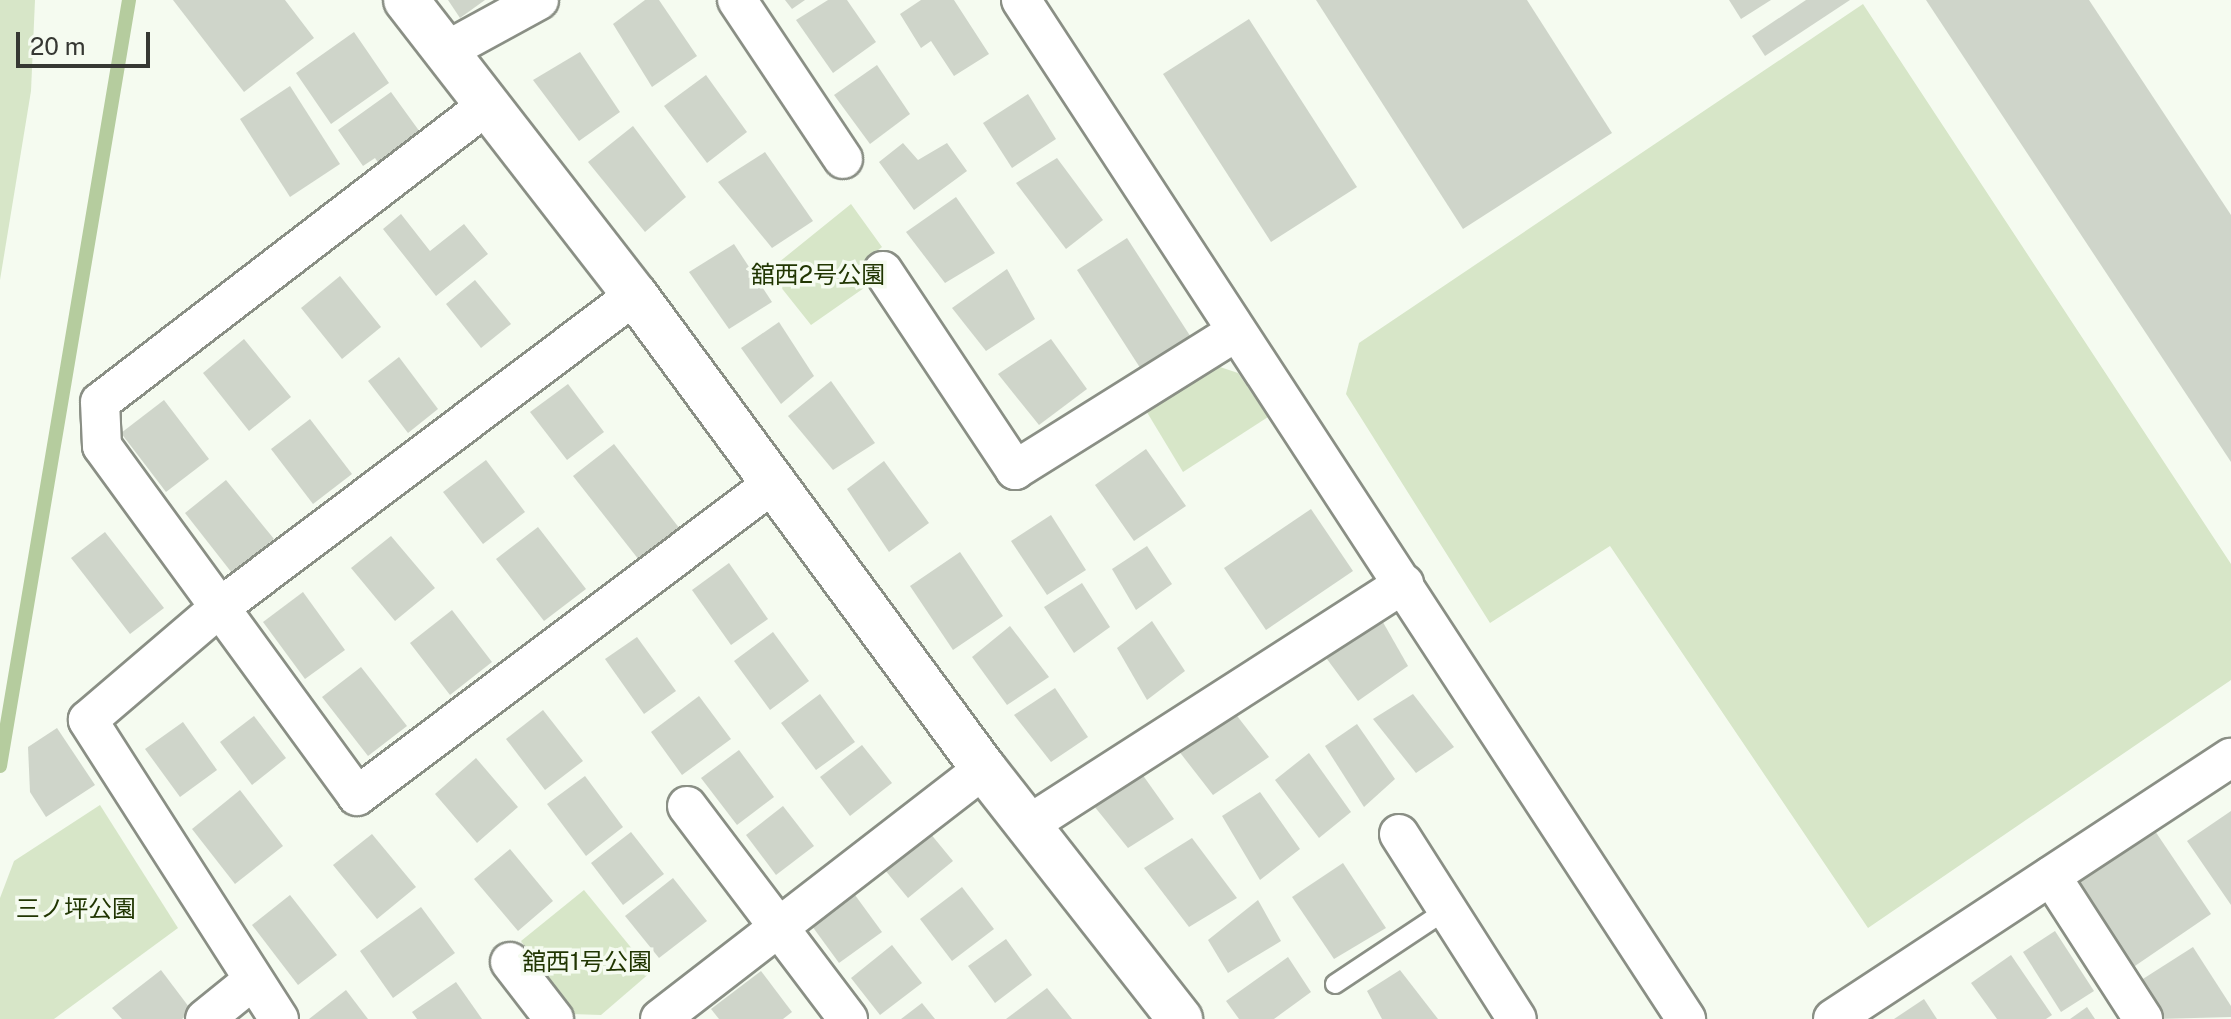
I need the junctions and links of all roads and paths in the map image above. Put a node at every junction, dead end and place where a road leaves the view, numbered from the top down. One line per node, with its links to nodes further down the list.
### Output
1 (406, 0): 5 (street)
2 (539, 0): 5 (street)
3 (737, 0): 7 (street)
4 (1021, 0): 10 (street)
5 (446, 51): 6 (street)
6 (486, 106): 9 (street); 13 (street)
7 (843, 159)
8 (883, 271): 10 (street)
9 (635, 295): 11 (street); 13 (street)
10 (1236, 332): 12 (street)
11 (775, 482): 13 (street); 15 (street)
12 (1404, 584): 17 (street); 33 (street)
13 (219, 608): 23 (street)
14 (2231, 758): 19 (street)
15 (984, 769): 17 (street); 21 (street)
16 (687, 806): 21 (street)
17 (1028, 825): 31 (street)
18 (1399, 834): 20 (street)
19 (2051, 876): 25 (street); 34 (street)
20 (1448, 909): 24 (lane); 32 (street)
21 (779, 928): 29 (street); 30 (street)
22 (510, 962): 28 (street)
23 (252, 981): 26 (street); 27 (street)
24 (1335, 984)
25 (1846, 1016)
26 (205, 1019)
27 (279, 1019)
28 (554, 1019)
29 (660, 1019)
30 (848, 1019)
31 (1180, 1019)
32 (1517, 1019)
33 (1686, 1019)
34 (2143, 1019)

